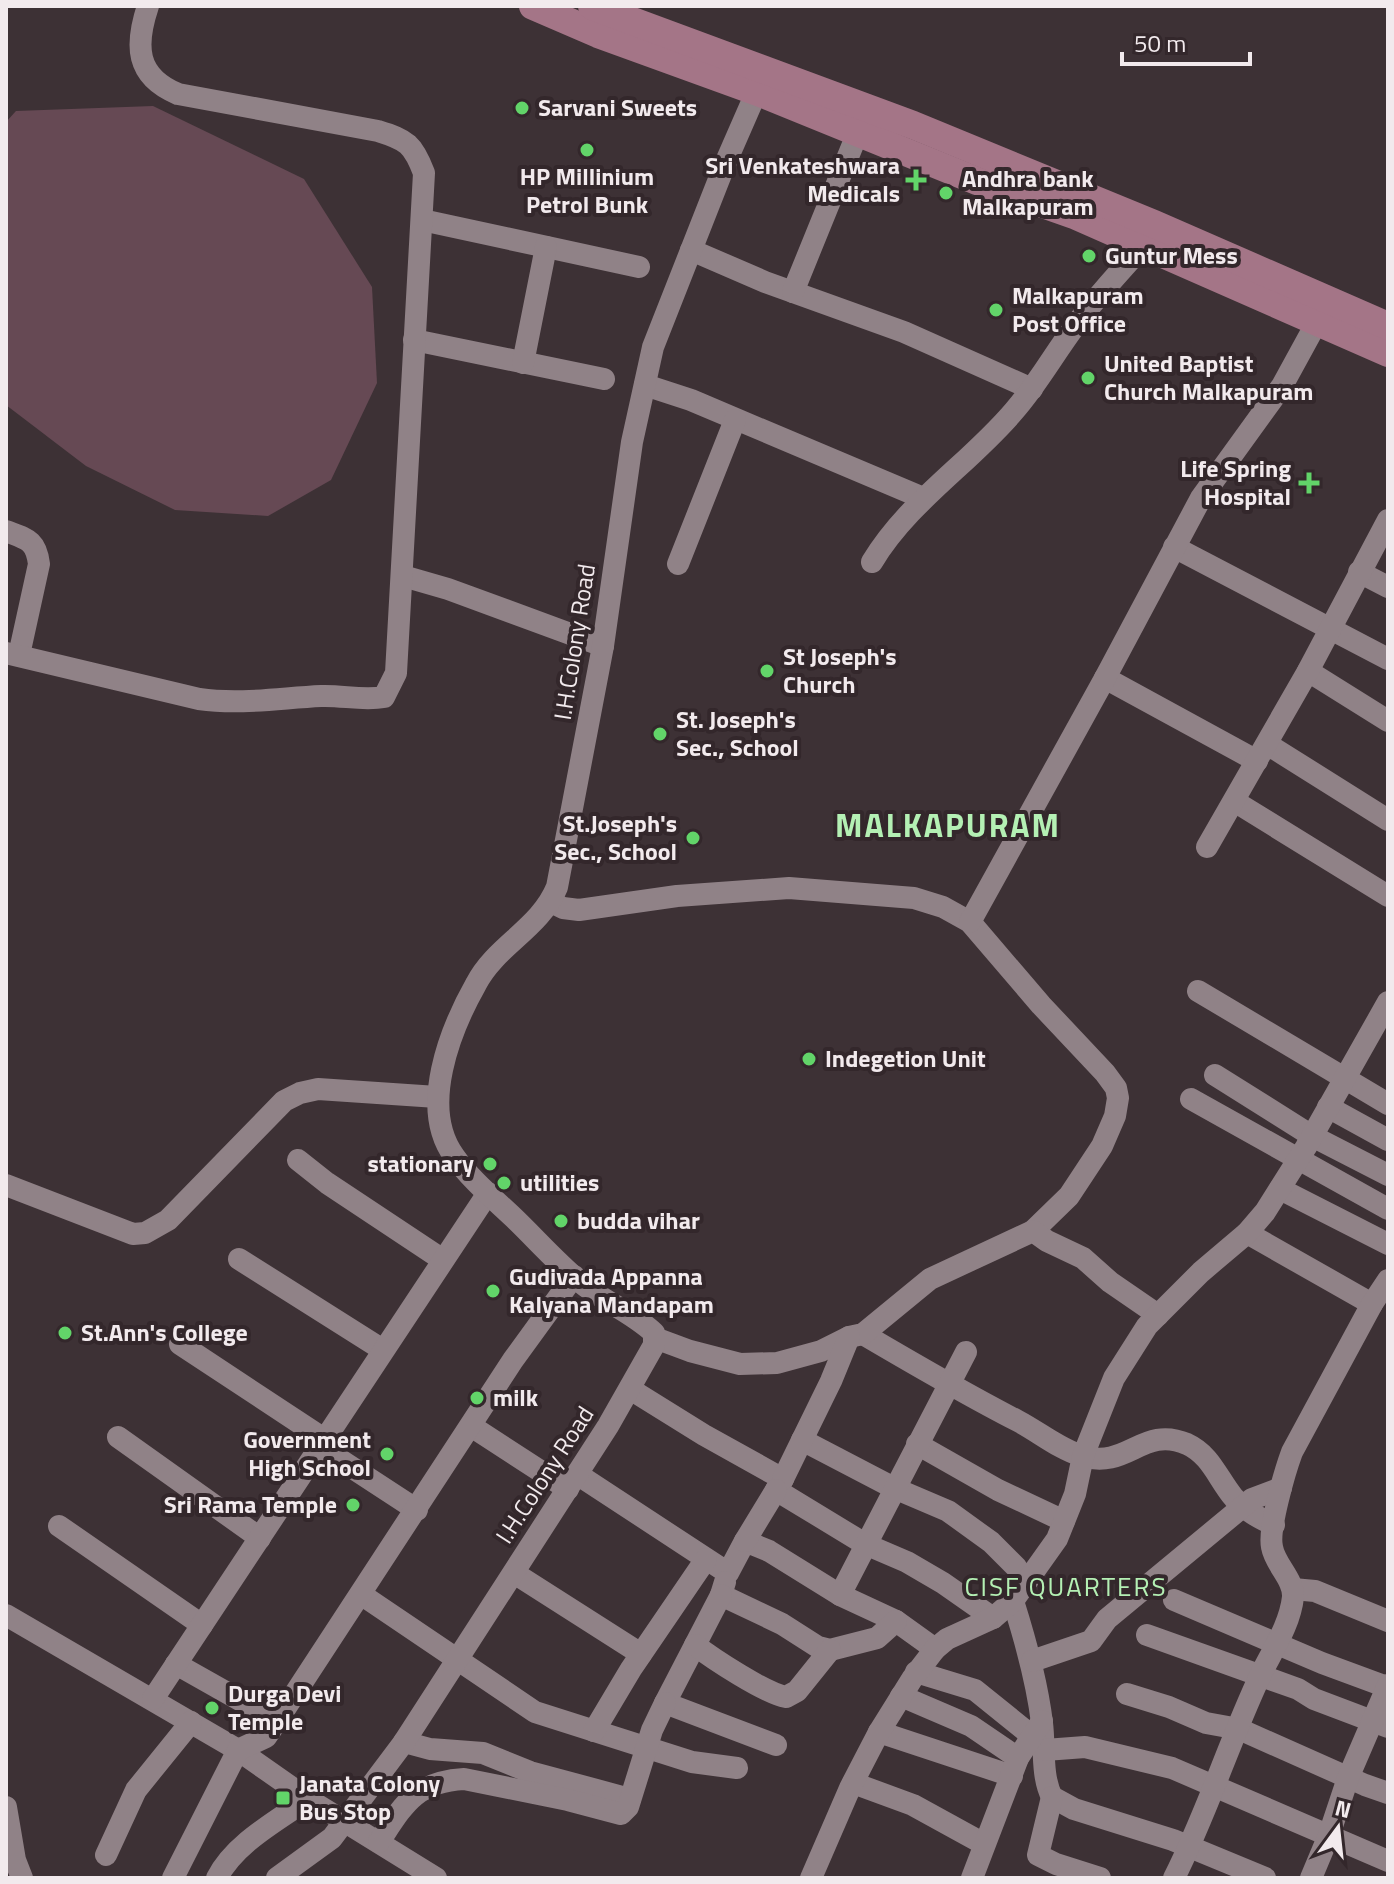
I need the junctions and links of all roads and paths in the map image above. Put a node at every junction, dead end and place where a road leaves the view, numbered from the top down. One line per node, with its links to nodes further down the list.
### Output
1 (148, 6): 7 (street)
2 (533, 6): 4 (main road)
3 (592, 6): 4 (main road)
4 (762, 80): 5 (main road); 6 (main road); 10 (street, I.H.Colony Road)
5 (858, 132): 6 (main road); 12 (street)
6 (955, 157): 9 (main road); 14 (main road)
7 (422, 220): 8 (street); 15 (street)
8 (546, 247): 11 (street); 17 (street)
9 (1142, 247): 13 (main road); 20 (street)
10 (691, 250): 12 (street); 19 (street, I.H.Colony Road)
11 (639, 267)
12 (793, 292): 20 (street)
13 (1317, 322): 16 (main road); 25 (street)
14 (1388, 326)
15 (414, 340): 17 (street); 29 (street)
16 (1388, 353)
17 (523, 363): 18 (street)
18 (604, 379)
19 (645, 385): 21 (street); 32 (street, I.H.Colony Road)
20 (1032, 389): 22 (street)
21 (735, 420): 22 (street); 27 (street)
22 (923, 498): 26 (street)
23 (1388, 520): 28 (street)
24 (6, 531): 33 (street)
25 (1174, 547): 31 (street); 36 (street)
26 (872, 562)
27 (678, 564)
28 (1359, 572): 30 (street); 31 (street)
29 (403, 576): 32 (street); 33 (street)
30 (1388, 587)
31 (1331, 627): 34 (street); 35 (street)
32 (603, 646): 43 (street, I.H.Colony Road)
33 (12, 654)
34 (1388, 659)
35 (1308, 671): 37 (street); 38 (street)
36 (1105, 678): 38 (street); 44 (street)
37 (1388, 721)
38 (1262, 752): 39 (street); 40 (street)
39 (1234, 801): 41 (street); 42 (street)
40 (1388, 820)
41 (1207, 847)
42 (1388, 896)
43 (551, 902): 44 (street); 50 (street, I.H.Colony Road)
44 (970, 922): 63 (street)
45 (1198, 991): 49 (street)
46 (1388, 1002): 47 (street)
47 (1381, 1032): 49 (street)
48 (1215, 1075): 54 (street)
49 (1344, 1078): 52 (street); 53 (street)
50 (437, 1097): 59 (street); 61 (street, I.H.Colony Road)
51 (1191, 1099): 56 (street)
52 (1388, 1104)
53 (1328, 1107): 54 (street); 55 (street)
54 (1312, 1136): 56 (street); 58 (street)
55 (1388, 1140)
56 (1299, 1159): 60 (street); 62 (street)
57 (298, 1160): 67 (street)
58 (1388, 1175)
59 (6, 1185)
60 (1280, 1189): 64 (street); 65 (street)
61 (488, 1193): 67 (street); 68 (street, I.H.Colony Road)
62 (1388, 1209)
63 (1033, 1231): 71 (street); 72 (street)
64 (1247, 1233): 70 (street); 71 (street)
65 (1388, 1244)
66 (239, 1259): 75 (street)
67 (443, 1260): 75 (street)
68 (574, 1276): 73 (street, I.H.Colony Road); 79 (street)
69 (1388, 1280): 70 (street)
70 (1372, 1304): 86 (street)
71 (1158, 1315): 84 (street)
72 (856, 1335): 73 (street); 77 (street); 81 (street)
73 (655, 1338): 78 (street, I.H.Colony Road)
74 (180, 1344): 82 (street)
75 (383, 1350): 82 (street)
76 (966, 1352): 77 (street)
77 (949, 1385): 83 (street); 84 (street)
78 (630, 1389): 85 (street, I.H.Colony Road); 87 (street)
79 (471, 1426): 85 (street); 89 (street)
80 (118, 1437): 93 (street)
81 (802, 1440): 87 (street); 88 (street)
82 (322, 1443): 89 (street); 93 (street)
83 (917, 1444): 88 (street); 90 (street)
84 (1083, 1456): 90 (street); 91 (street)
85 (573, 1481): 96 (street); 97 (street, I.H.Colony Road)
86 (1283, 1481): 91 (street); 117 (street)
87 (780, 1484): 94 (street); 95 (street)
88 (894, 1488): 95 (street); 98 (street)
89 (417, 1510): 101 (street)
90 (1064, 1521): 98 (street)
91 (1274, 1525): 100 (street)
92 (59, 1526): 109 (street)
93 (260, 1538): 109 (street)
94 (745, 1541): 99 (street); 102 (street)
95 (865, 1544): 102 (street); 106 (street)
96 (706, 1559): 99 (street); 115 (street)
97 (514, 1573): 115 (street); 116 (street, I.H.Colony Road)
98 (1026, 1582): 104 (street)
99 (724, 1584): 112 (street); 114 (street)
100 (1293, 1589): 108 (street); 111 (street)
101 (362, 1595): 116 (street); 126 (street)
102 (840, 1595): 107 (street)
103 (1174, 1600): 111 (street)
104 (1013, 1601): 106 (street); 117 (street)
105 (6, 1615): 124 (street)
106 (993, 1618): 113 (street)
107 (896, 1621): 113 (street); 114 (street)
108 (1388, 1621)
109 (202, 1625): 118 (street)
110 (1147, 1635): 120 (street)
111 (1277, 1644): 120 (street); 121 (street)
112 (695, 1645): 114 (street); 125 (street)
113 (935, 1649): 119 (street)
114 (830, 1650)
115 (641, 1654): 130 (street)
116 (458, 1658): 130 (street); 133 (street, I.H.Colony Road)
117 (1032, 1661): 132 (street)
118 (176, 1664): 124 (street); 126 (street)
119 (916, 1672): 123 (street); 132 (street)
120 (1260, 1675): 128 (street); 129 (street)
121 (1388, 1686): 128 (street)
122 (1127, 1694): 129 (street)
123 (901, 1696): 131 (street); 137 (street)
124 (153, 1699): 127 (street)
125 (665, 1703): 134 (street); 135 (street)
126 (277, 1721): 136 (street)
127 (191, 1722): 136 (street); 152 (street)
128 (1380, 1724): 139 (street)
129 (1239, 1729): 139 (street); 141 (street)
130 (594, 1731): 135 (street)
131 (879, 1732): 137 (street); 140 (street)
132 (1040, 1736): 137 (street); 141 (street); 143 (street)
133 (404, 1742): 145 (street); 147 (street, I.H.Colony Road)
134 (776, 1745)
135 (647, 1746): 138 (street); 145 (street)
136 (238, 1750): 144 (street); 156 (street)
137 (1015, 1767): 150 (street)
138 (737, 1768)
139 (1348, 1778): 142 (street); 148 (street)
140 (853, 1783): 150 (street); 160 (street)
141 (1215, 1786): 148 (street); 151 (street)
142 (1388, 1793)
143 (1052, 1797): 151 (street); 162 (street)
144 (308, 1799): 147 (street); 157 (street)
145 (630, 1799): 149 (street)
146 (6, 1807): 155 (street)
147 (346, 1822): 149 (street); 158 (street, I.H.Colony Road)
148 (1329, 1835): 153 (street); 165 (street)
149 (379, 1842): 154 (street)
150 (984, 1844): 161 (street)
151 (1190, 1847): 163 (street); 164 (street)
152 (106, 1855)
153 (1388, 1861)
154 (411, 1871): 159 (street)
155 (22, 1878)
156 (173, 1878)
157 (217, 1878)
158 (277, 1878)
159 (436, 1878)
160 (811, 1878)
161 (972, 1878)
162 (1100, 1878)
163 (1174, 1878)
164 (1265, 1878)
165 (1311, 1878)

